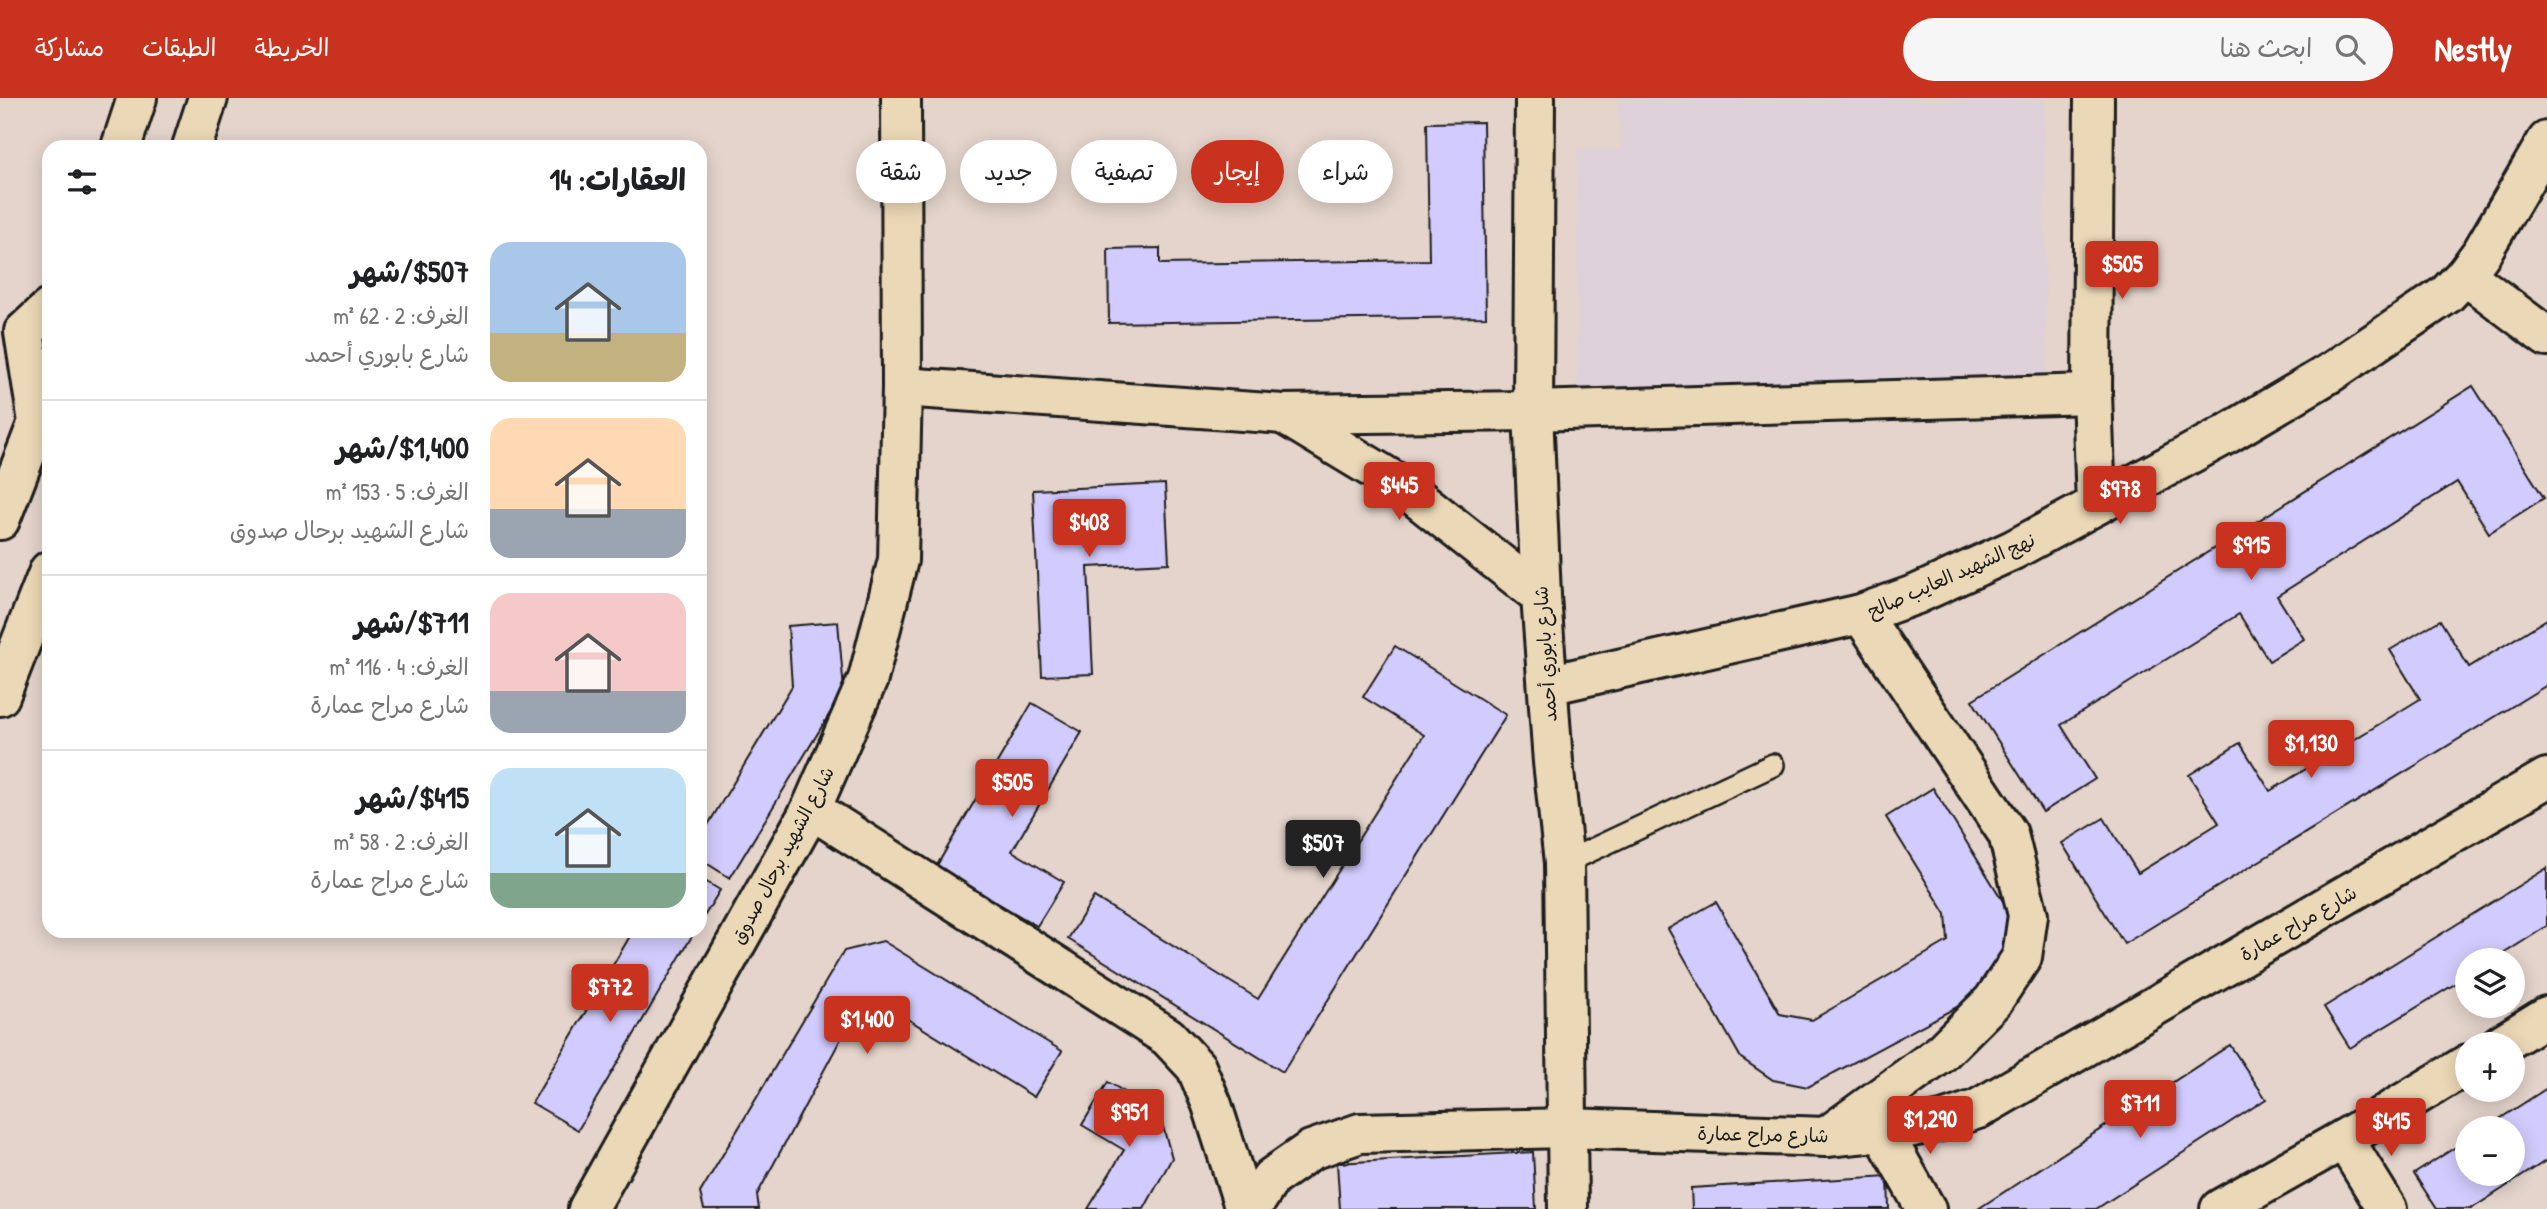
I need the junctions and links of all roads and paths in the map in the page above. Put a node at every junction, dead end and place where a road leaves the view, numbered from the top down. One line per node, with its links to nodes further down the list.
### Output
1 (137, 98): 6 (street)
2 (208, 98): 7 (street)
3 (901, 98): 12 (street, شارع الشهيد برحال صدوق)
4 (1535, 98): 14 (street, شارع بابوري أحمد)
5 (2094, 98): 13 (street)
6 (123, 140)
7 (194, 140)
8 (2547, 141): 9 (street, نهج الشهيد العايب صالح)
9 (2465, 275): 11 (street); 16 (street, نهج الشهيد العايب صالح)
10 (42, 315): 17 (street)
11 (2547, 337)
12 (902, 387): 15 (street); 25 (street, شارع الشهيد برحال صدوق)
13 (2092, 394): 14 (street); 16 (street)
14 (1533, 411): 15 (street); 19 (street, شارع بابوري أحمد)
15 (1283, 414): 19 (street)
16 (2096, 505): 20 (street, نهج الشهيد العايب صالح)
17 (0, 520)
18 (42, 589): 22 (street)
19 (1541, 596): 21 (street, شارع بابوري أحمد)
20 (1861, 614): 21 (street, نهج الشهيد العايب صالح); 32 (street)
21 (1548, 685): 26 (street, شارع بابوري أحمد)
22 (0, 696)
23 (1773, 765): 26 (lane)
24 (2547, 778): 31 (street, شارع مراح عمارة)
25 (811, 808): 34 (street, شارع الشهيد برحال صدوق); 35 (street)
26 (1564, 863): 30 (street, شارع بابوري أحمد)
27 (2547, 1016): 28 (street)
28 (2521, 1032)
29 (2455, 1072): 33 (street)
30 (1567, 1128): 32 (street, شارع مراح عمارة); 36 (street, شارع مراح عمارة); 37 (street, شارع بابوري أحمد)
31 (1882, 1131): 32 (street, شارع مراح عمارة); 38 (street)
32 (1826, 1137)
33 (2344, 1139): 39 (street); 40 (street)
34 (588, 1209)
35 (1245, 1209)
36 (1251, 1209)
37 (1568, 1209)
38 (1926, 1209)
39 (2220, 1209)
40 (2387, 1209)

